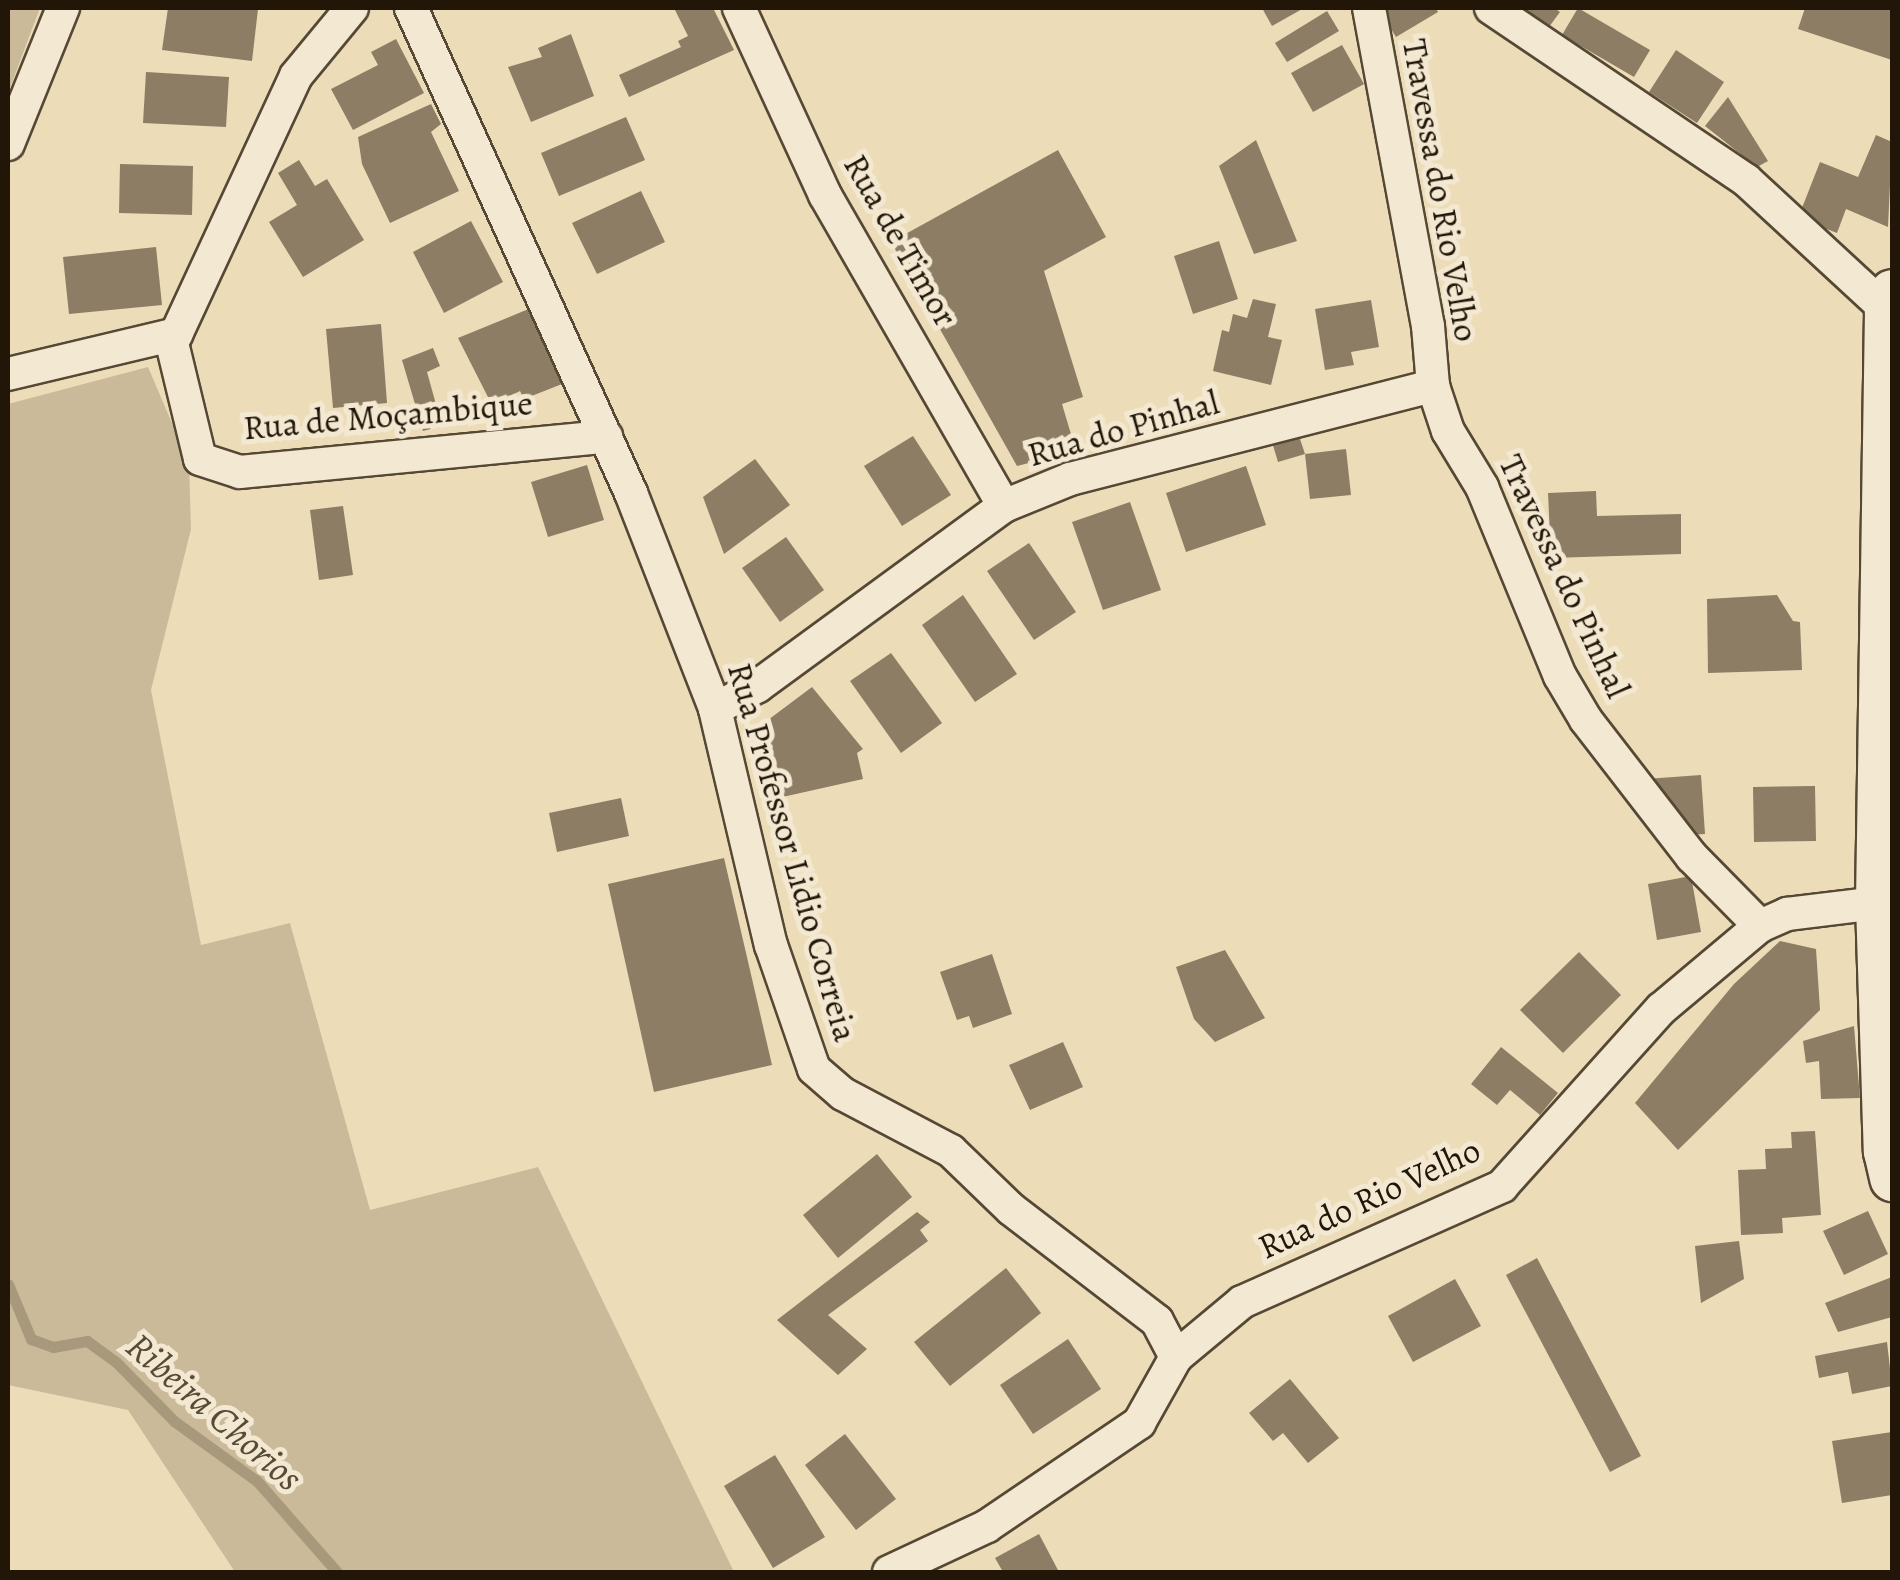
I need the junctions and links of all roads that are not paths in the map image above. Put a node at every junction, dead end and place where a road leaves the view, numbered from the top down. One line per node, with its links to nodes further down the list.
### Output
1 (63, 8): 7 (street)
2 (352, 8): 9 (street)
3 (411, 8): 12 (street, Rua Professor Lidio Correia)
4 (739, 8): 13 (street, Rua de Timor)
5 (1369, 8): 11 (street, Travessa do Rio Velho)
6 (1491, 8): 8 (street)
7 (8, 144)
8 (1890, 301): 15 (main road)
9 (176, 334): 10 (street); 12 (street, Rua de Moçambique)
10 (8, 374)
11 (1433, 386): 13 (street, Rua do Pinhal); 17 (street, Travessa do Pinhal)
12 (606, 437): 14 (street, Rua Professor Lidio Correia)
13 (1004, 506): 14 (street, Rua do Pinhal)
14 (716, 708): 19 (street, Rua Professor Lidio Correia)
15 (1886, 810): 16 (main road)
16 (1878, 903): 17 (street, Rua do Rio Velho); 18 (main road)
17 (1760, 926): 19 (street, Rua do Rio Velho)
18 (1892, 1178)
19 (1176, 1357): 20 (street, Rua do Rio Velho)
20 (889, 1572)

